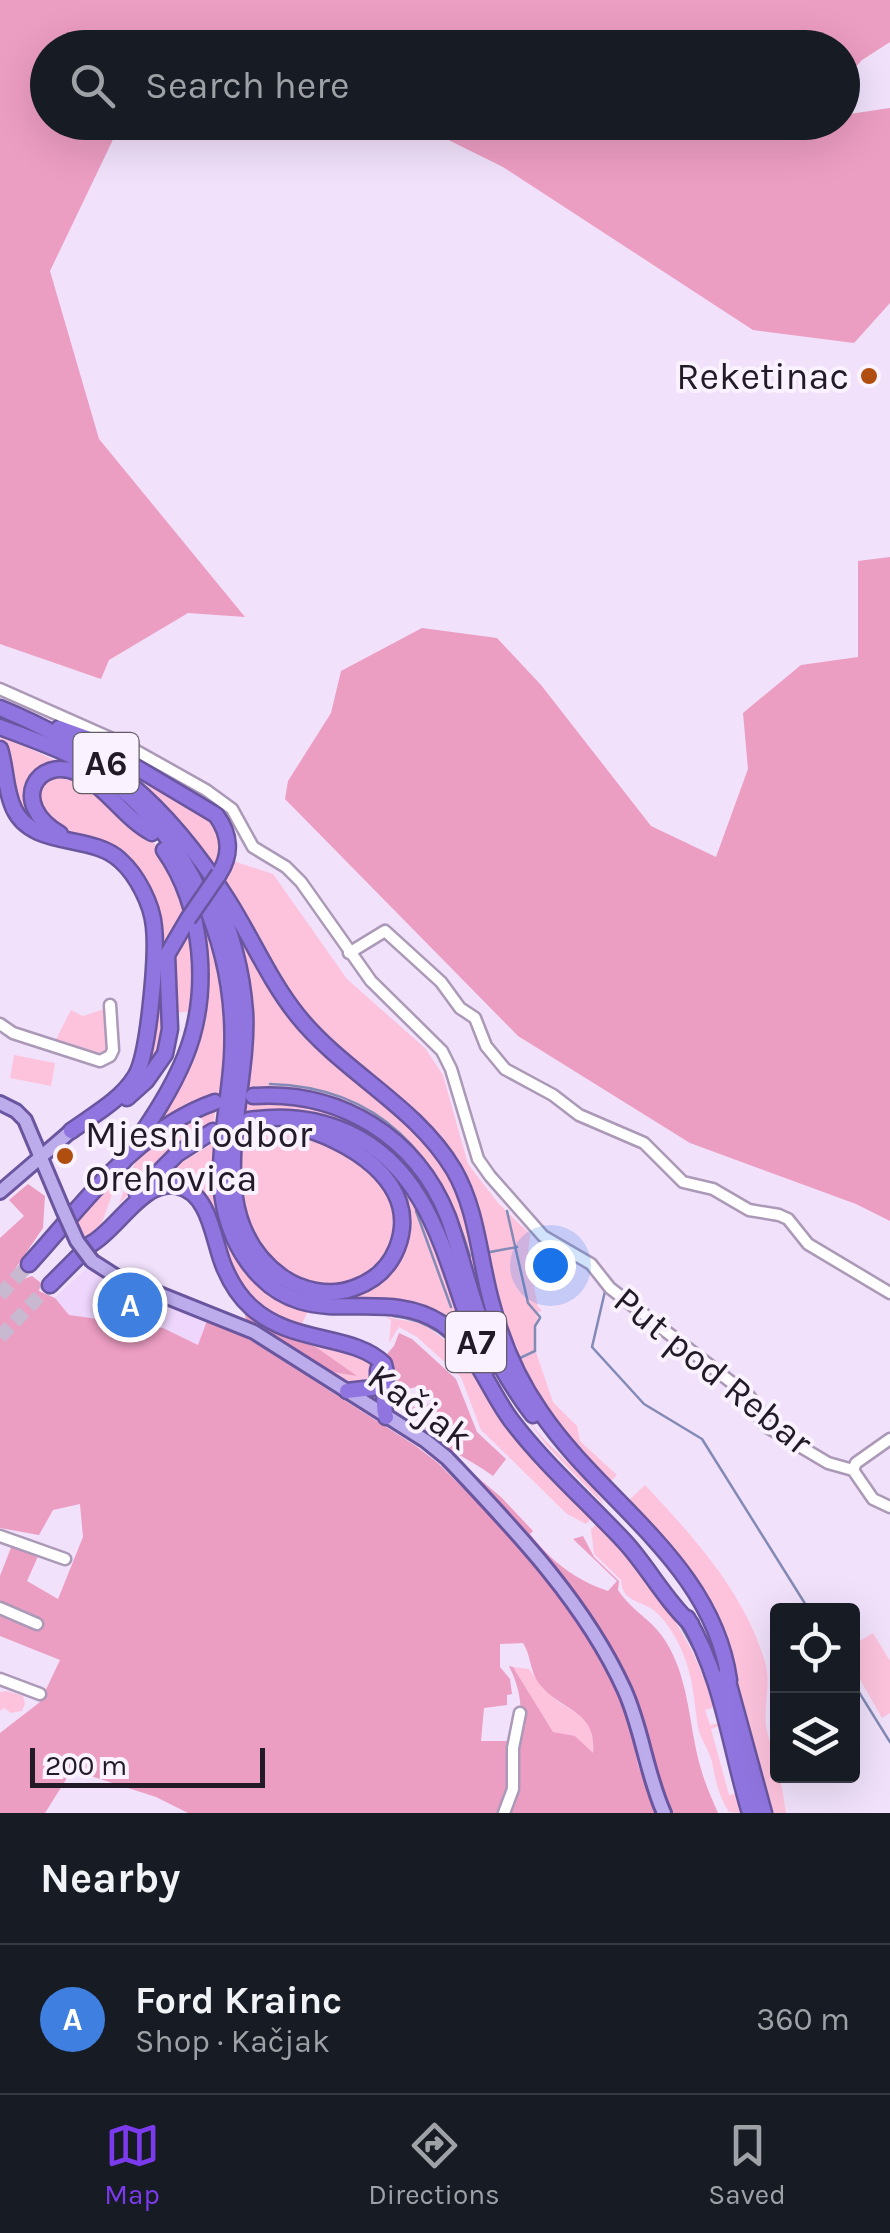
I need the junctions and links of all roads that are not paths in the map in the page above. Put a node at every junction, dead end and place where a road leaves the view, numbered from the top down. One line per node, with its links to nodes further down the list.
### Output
1 (0, 689): 10 (street, Put pod Rebar)
2 (0, 708): 3 (highway, A6)
3 (44, 726): 9 (highway, A6); 16 (highway, bridge)
4 (0, 727): 6 (highway, A6)
5 (0, 749): 8 (highway)
6 (72, 759): 7 (highway); 37 (highway)
7 (152, 833): 8 (highway); 20 (highway)
8 (74, 842): 16 (highway)
9 (189, 848): 37 (highway, A7); 39 (highway)
10 (349, 954): 26 (street); 31 (street, Put pod Rebar)
11 (110, 1006): 12 (street)
12 (0, 1024)
13 (253, 1096): 39 (highway, A7)
14 (215, 1102): 20 (highway)
15 (0, 1104): 19 (main road, Kačjak)
16 (99, 1111): 17 (highway)
17 (71, 1131): 19 (main road)
18 (212, 1136): 23 (highway)
19 (42, 1155): 21 (main road); 22 (main road, Kačjak)
20 (122, 1163): 24 (highway)
21 (5, 1188): 22 (main road)
22 (56, 1190): 28 (main road, Kačjak, bridge)
23 (91, 1244): 25 (highway); 27 (highway)
24 (29, 1264)
25 (50, 1285)
26 (890, 1293)
27 (372, 1355): 28 (highway); 29 (highway)
28 (347, 1391): 29 (main road, Kačjak)
29 (386, 1418): 43 (main road, Kačjak)
30 (890, 1440): 31 (street, Put pod Rebar)
31 (853, 1470): 32 (street, Put pod Rebar)
32 (890, 1507)
33 (0, 1536): 34 (street)
34 (65, 1559)
35 (0, 1608): 36 (street)
36 (37, 1624)
37 (691, 1624): 44 (highway, A7)
38 (0, 1679): 40 (street)
39 (728, 1680): 45 (highway, A7)
40 (40, 1694)
41 (520, 1713): 42 (street)
42 (504, 1813)
43 (664, 1813)
44 (750, 1813)
45 (764, 1813)

